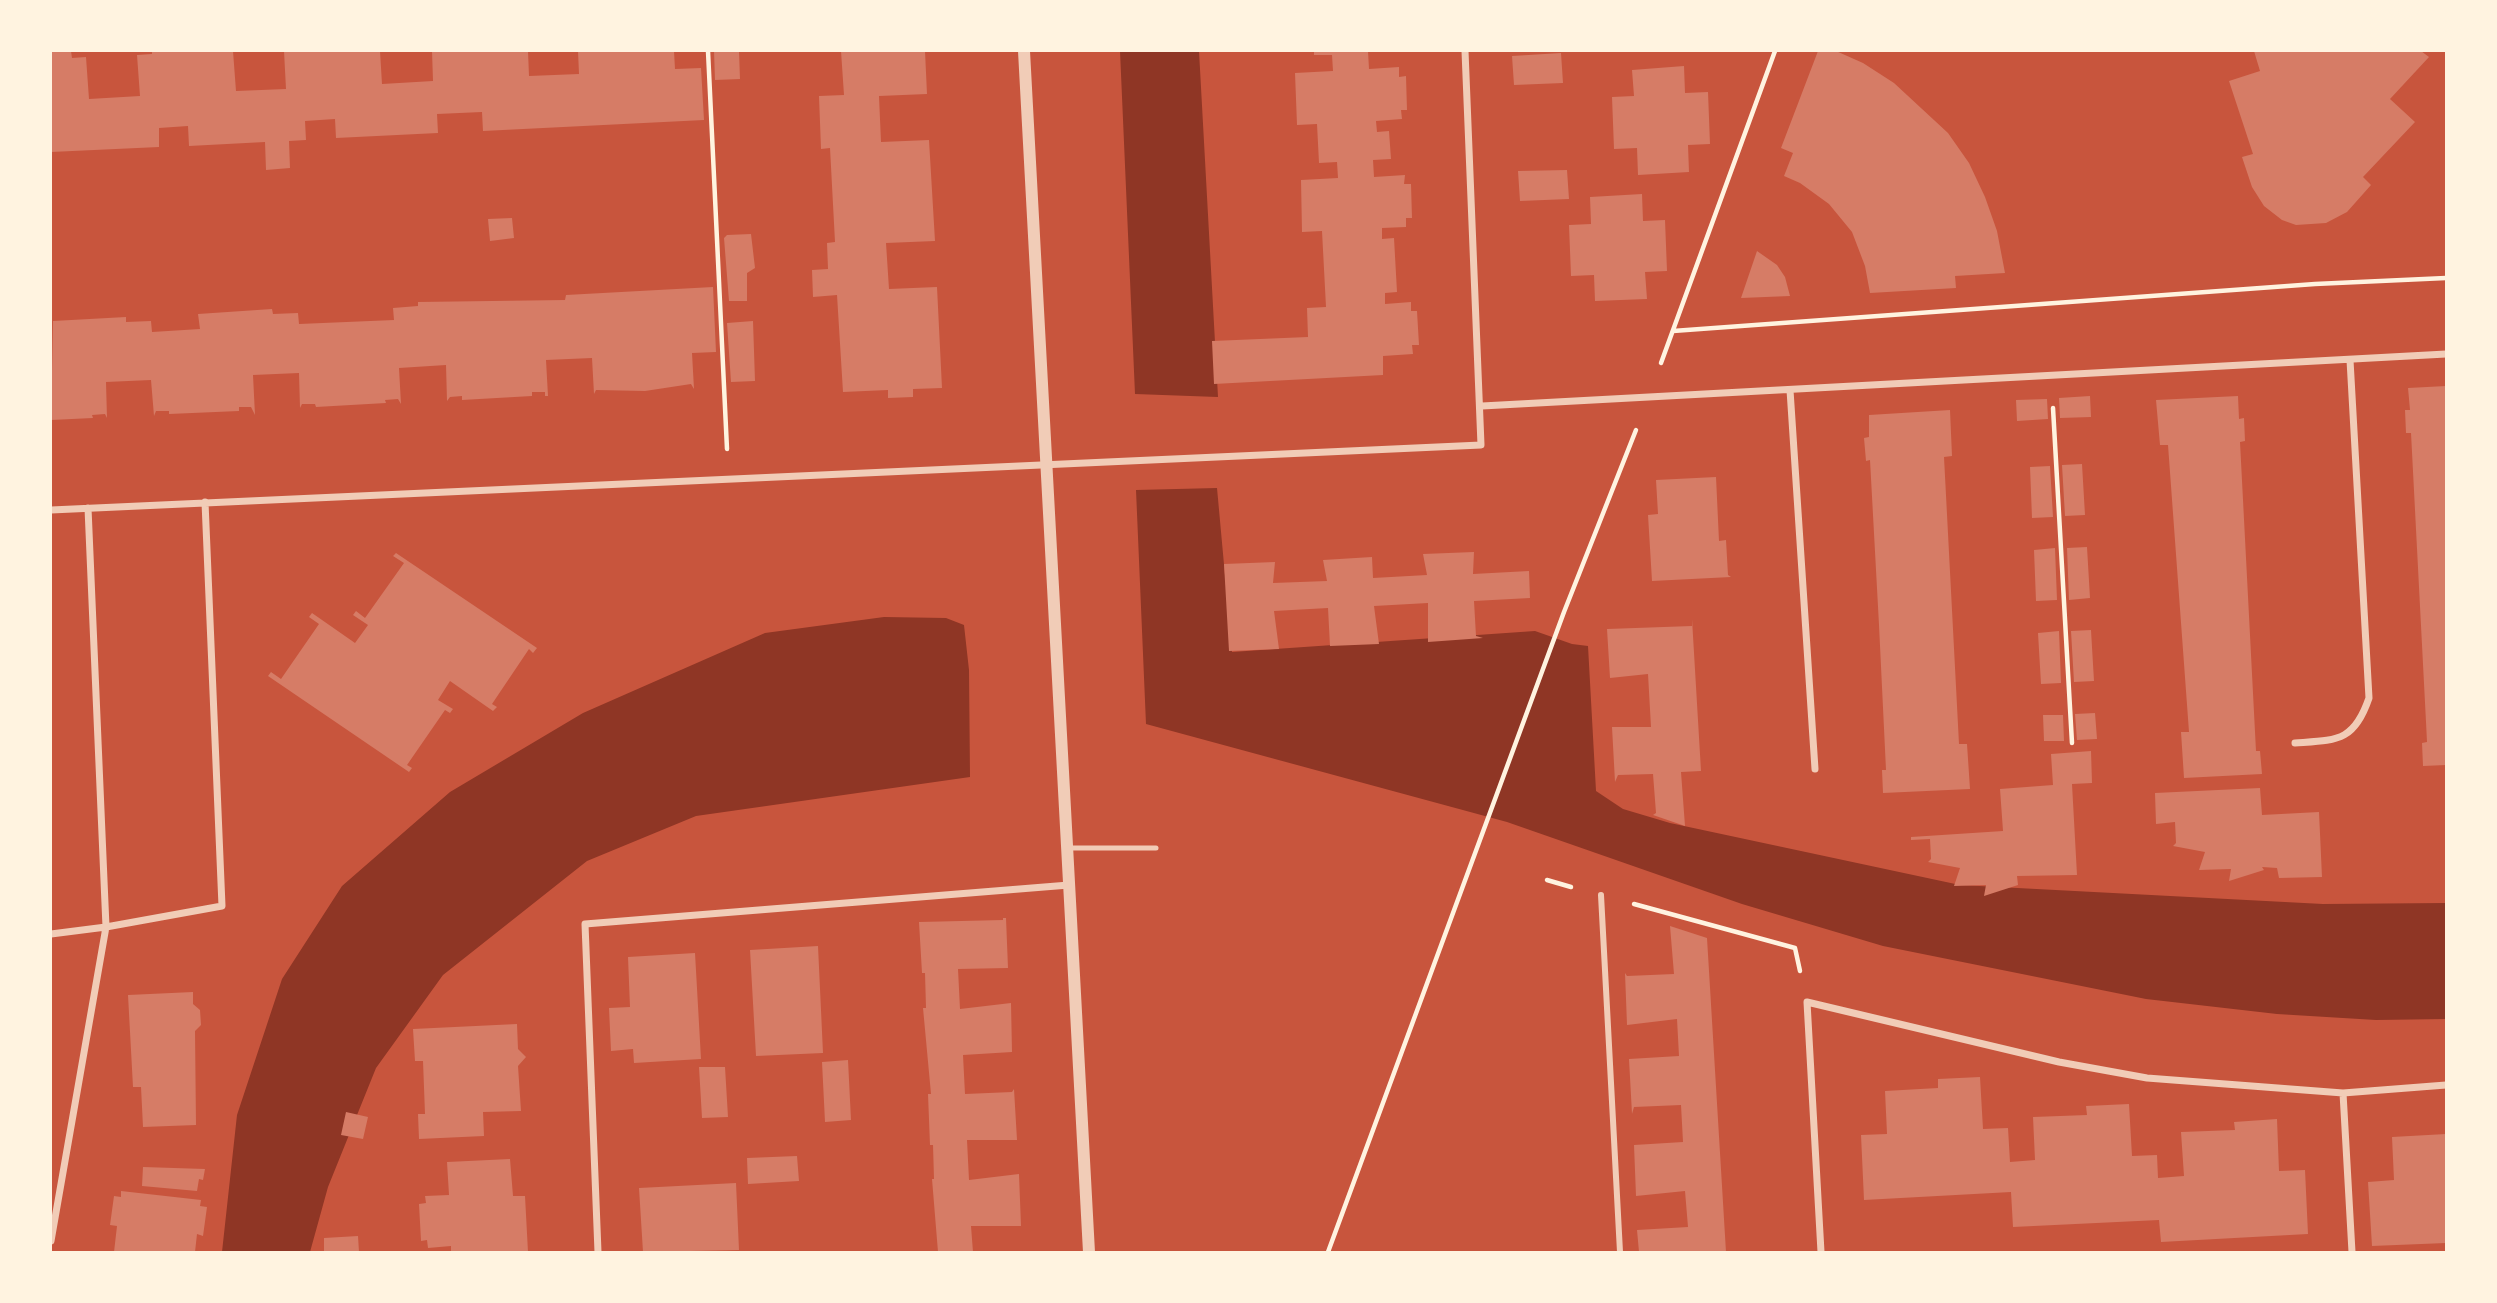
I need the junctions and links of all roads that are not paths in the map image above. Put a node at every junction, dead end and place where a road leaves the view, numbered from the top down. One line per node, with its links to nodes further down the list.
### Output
1 (1024, 51): 7 (street)
2 (1465, 51): 6 (street)
3 (2446, 355): 4 (street)
4 (2350, 360): 5 (street); 11 (street)
5 (1790, 390): 6 (street); 12 (street)
6 (1482, 406): 7 (street)
7 (1045, 462): 8 (street); 13 (street)
8 (205, 502): 9 (street); 17 (street)
9 (88, 508): 10 (street); 17 (street)
10 (51, 509)
11 (2295, 743)
12 (1815, 769)
13 (1066, 848): 14 (lane); 15 (street)
14 (1156, 848)
15 (1069, 885): 22 (street); 23 (street)
16 (1601, 895): 24 (street)
17 (106, 927): 18 (street); 21 (street)
18 (51, 934)
19 (2446, 1085): 20 (street)
20 (2343, 1093): 25 (street); 26 (street)
21 (51, 1241)
22 (598, 1252)
23 (1089, 1252)
24 (1620, 1252)
25 (1822, 1252)
26 (2352, 1252)

